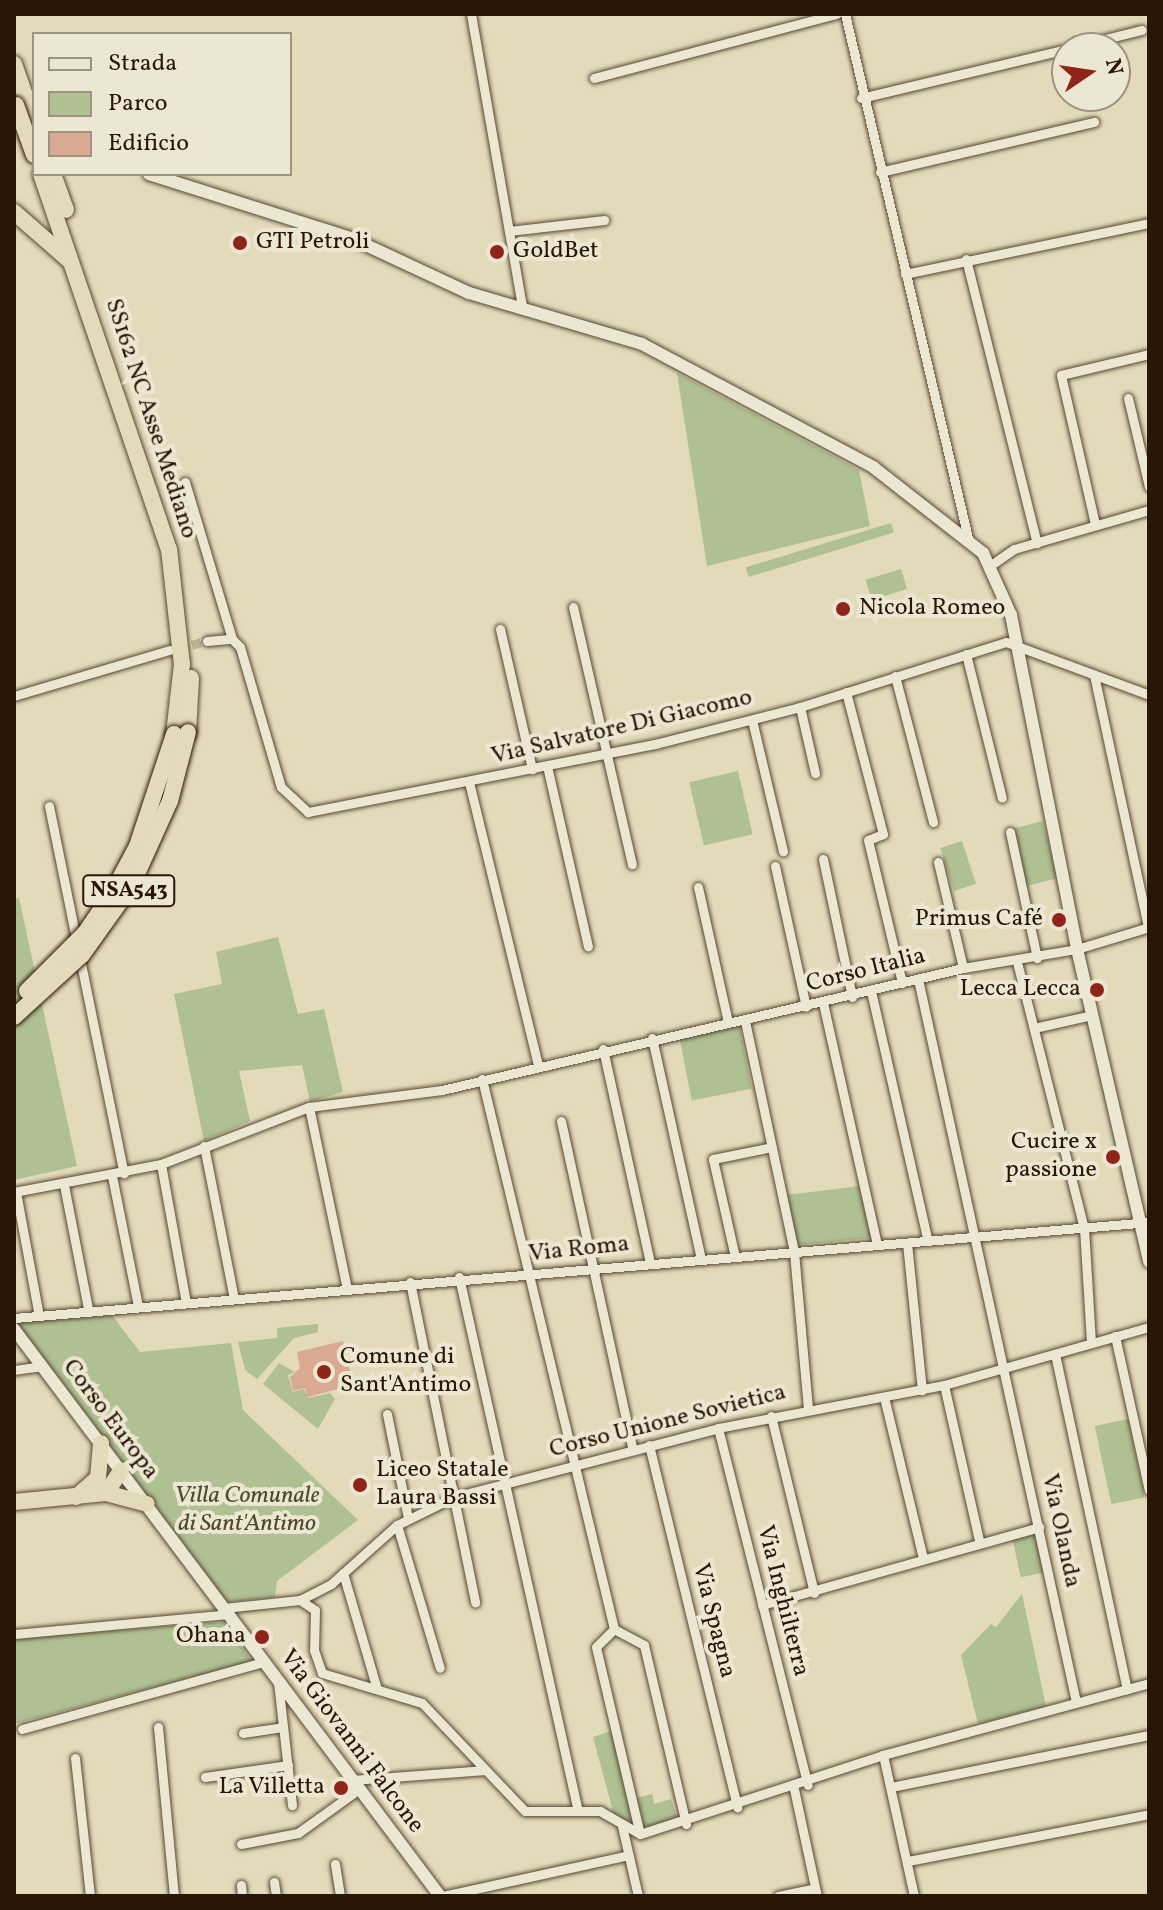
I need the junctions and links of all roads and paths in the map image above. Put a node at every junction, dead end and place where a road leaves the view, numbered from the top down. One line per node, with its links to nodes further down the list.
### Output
1 (471, 14): 20 (street)
2 (837, 14): 8 (street)
3 (845, 14): 9 (street)
4 (1142, 30): 5 (street)
5 (1131, 33)
6 (1051, 52): 9 (street)
7 (14, 64): 10 (highway)
8 (594, 78)
9 (861, 98): 13 (street)
10 (22, 111): 12 (highway, bridge)
11 (1094, 122): 13 (street)
12 (32, 148)
13 (880, 172): 23 (street)
14 (42, 176): 22 (highway, SS162 NC Asse Mediano)
15 (54, 176): 48 (highway)
16 (156, 176): 24 (street)
17 (14, 212): 22 (highway)
18 (604, 220): 20 (street)
19 (1149, 223): 21 (street)
20 (509, 231): 24 (street)
21 (966, 259): 23 (street); 32 (street)
22 (73, 264): 48 (highway, SS162 NC Asse Mediano)
23 (905, 274): 31 (street)
24 (522, 305): 31 (street)
25 (1149, 354): 30 (street)
26 (1128, 398): 28 (street)
27 (185, 482): 36 (street, Via Salvatore Di Giacomo)
28 (1149, 487)
29 (1149, 510): 30 (street)
30 (1095, 524): 32 (street)
31 (968, 538): 33 (street)
32 (1037, 543): 33 (street)
33 (991, 565): 38 (street)
34 (573, 607): 49 (street)
35 (500, 629): 51 (street)
36 (232, 639): 37 (street); 53 (street, Via Salvatore Di Giacomo)
37 (207, 641)
38 (1016, 642): 40 (street, Via Salvatore Di Giacomo); 41 (street); 66 (street)
39 (169, 650): 45 (street)
40 (966, 654): 42 (street, Via Salvatore Di Giacomo); 54 (street)
41 (1094, 675): 44 (street); 64 (street)
42 (895, 676): 43 (street, Via Salvatore Di Giacomo); 56 (street)
43 (846, 692): 46 (street, Via Salvatore Di Giacomo); 71 (street)
44 (1149, 695)
45 (14, 696)
46 (800, 707): 47 (street, Via Salvatore Di Giacomo); 52 (street)
47 (752, 720): 49 (street, Via Salvatore Di Giacomo); 58 (street)
48 (181, 733): 74 (highway, NSA543, bridge); 78 (highway, NSA543, bridge)
49 (605, 754): 50 (street, Via Salvatore Di Giacomo); 61 (street)
50 (547, 766): 51 (street, Via Salvatore Di Giacomo); 65 (street)
51 (532, 769): 53 (street, Via Salvatore Di Giacomo)
52 (815, 773)
53 (469, 782): 84 (street)
54 (1002, 798)
55 (49, 806): 91 (street)
56 (933, 822)
57 (1010, 832): 67 (street)
58 (783, 851)
59 (823, 859): 73 (street)
60 (938, 862): 69 (street)
61 (632, 864)
62 (775, 866): 76 (street)
63 (698, 887): 80 (street)
64 (1149, 927): 66 (street, Corso Italia)
65 (588, 946)
66 (1077, 949): 67 (street, Corso Italia); 77 (street)
67 (1037, 958): 68 (street, Corso Italia)
68 (1017, 962): 69 (street, Corso Italia); 81 (street)
69 (963, 968): 70 (street, Corso Italia)
70 (918, 979): 71 (street, Corso Italia); 97 (street, Via Olanda)
71 (902, 983): 72 (street, Corso Italia)
72 (871, 991): 73 (street, Corso Italia); 98 (street)
73 (852, 997): 75 (street, Corso Italia)
74 (14, 1003)
75 (823, 1003): 76 (street, Corso Italia); 100 (street)
76 (806, 1007): 79 (street, Corso Italia)
77 (1092, 1015): 81 (street); 95 (street)
78 (14, 1017)
79 (745, 1021): 80 (street, Corso Italia); 89 (street)
80 (728, 1022): 82 (street, Corso Italia)
81 (1034, 1028): 96 (street)
82 (652, 1038): 83 (street, Corso Italia); 103 (street)
83 (603, 1049): 84 (street, Corso Italia); 105 (street)
84 (538, 1065): 85 (street, Corso Italia)
85 (482, 1079): 86 (street, Corso Italia); 107 (street)
86 (309, 1107): 88 (street, Corso Italia); 110 (street)
87 (561, 1121): 106 (street)
88 (204, 1146): 90 (street, Corso Italia); 111 (street)
89 (772, 1147): 101 (street); 102 (street)
90 (161, 1164): 91 (street, Corso Italia); 112 (street)
91 (124, 1173): 92 (street, Corso Italia)
92 (112, 1176): 93 (street, Corso Italia); 113 (street)
93 (64, 1185): 94 (street, Corso Italia); 114 (street)
94 (15, 1192): 115 (street)
95 (1144, 1223): 96 (street, Via Roma); 104 (street)
96 (1084, 1228): 97 (street, Via Roma); 120 (street)
97 (978, 1237): 98 (street, Via Roma); 123 (street, Via Olanda)
98 (928, 1241): 99 (street, Via Roma)
99 (907, 1243): 100 (street, Via Roma); 126 (street)
100 (877, 1245): 101 (street, Via Roma)
101 (794, 1252): 102 (street, Via Roma); 128 (street)
102 (735, 1257): 103 (street, Via Roma)
103 (701, 1259): 105 (street, Via Roma)
104 (1149, 1262)
105 (650, 1263): 106 (street, Via Roma)
106 (594, 1266): 107 (street, Via Roma); 134 (street)
107 (529, 1275): 108 (street, Via Roma); 135 (street)
108 (459, 1277): 109 (street, Via Roma); 137 (street)
109 (410, 1282): 110 (street, Via Roma); 140 (street)
110 (347, 1289): 111 (street, Via Roma)
111 (234, 1299): 112 (street, Via Roma)
112 (186, 1303): 113 (street, Via Roma)
113 (138, 1306): 114 (street, Via Roma)
114 (88, 1309): 115 (street, Via Roma)
115 (39, 1316): 116 (street, Via Roma)
116 (14, 1318)
117 (1149, 1327): 119 (street, Corso Unione Sovietica)
118 (14, 1329): 122 (street, Corso Europa)
119 (1115, 1336): 120 (street, Corso Unione Sovietica); 139 (street)
120 (1091, 1343): 121 (street, Corso Unione Sovietica)
121 (1055, 1354): 123 (street, Corso Unione Sovietica); 161 (street)
122 (42, 1366): 124 (street); 132 (street, Corso Europa)
123 (1005, 1367): 125 (street, Corso Unione Sovietica); 145 (street, Via Olanda)
124 (14, 1370)
125 (944, 1385): 126 (street, Corso Unione Sovietica); 146 (street)
126 (922, 1390): 127 (street, Corso Unione Sovietica)
127 (884, 1397): 128 (street, Corso Unione Sovietica); 147 (street)
128 (808, 1409): 130 (street, Corso Unione Sovietica)
129 (387, 1414): 143 (street)
130 (771, 1416): 131 (street, Corso Unione Sovietica); 149 (street)
131 (718, 1428): 133 (street, Corso Unione Sovietica); 152 (street, Via Inghilterra)
132 (101, 1443): 136 (street, Corso Europa); 138 (highway)
133 (649, 1445): 134 (street, Corso Unione Sovietica); 179 (street, Via Spagna)
134 (633, 1450): 135 (street, Corso Unione Sovietica)
135 (572, 1468): 137 (street, Corso Unione Sovietica); 154 (street)
136 (121, 1471): 138 (highway); 142 (street, Corso Europa)
137 (502, 1482): 140 (street, Corso Unione Sovietica); 178 (street)
138 (102, 1486): 141 (highway); 142 (highway)
139 (1149, 1490)
140 (454, 1497): 143 (street, Corso Unione Sovietica); 151 (street)
141 (14, 1502)
142 (147, 1504): 153 (street, Corso Europa)
143 (408, 1518): 144 (street, Corso Unione Sovietica)
144 (397, 1525): 148 (street, Corso Unione Sovietica); 157 (street)
145 (1039, 1527): 146 (street); 162 (street, Via Olanda)
146 (979, 1540): 147 (street)
147 (923, 1558): 149 (street)
148 (343, 1573): 150 (street, Corso Unione Sovietica); 160 (street)
149 (814, 1593): 152 (street)
150 (300, 1600): 153 (street, Corso Unione Sovietica); 160 (street)
151 (475, 1602)
152 (762, 1605): 174 (street, Via Inghilterra)
153 (226, 1611): 155 (street, Corso Unione Sovietica); 156 (street, Via Giovanni Falcone)
154 (614, 1629): 181 (street); 183 (street)
155 (14, 1634)
156 (263, 1662): 158 (street, Via Giovanni Falcone); 165 (street)
157 (440, 1668)
158 (278, 1682): 164 (street); 173 (street, Via Giovanni Falcone)
159 (1149, 1683): 161 (street)
160 (377, 1689): 171 (street)
161 (1127, 1689): 162 (street)
162 (1076, 1702): 168 (street)
163 (158, 1727): 191 (street)
164 (283, 1727): 166 (street); 170 (street)
165 (22, 1729)
166 (243, 1733)
167 (1149, 1735): 175 (street)
168 (883, 1755): 174 (street); 175 (street)
169 (75, 1758): 190 (street)
170 (288, 1765): 172 (street); 177 (street)
171 (486, 1770): 173 (street); 178 (street)
172 (205, 1777)
173 (355, 1784): 184 (street); 194 (street, Via Giovanni Falcone)
174 (808, 1785): 176 (street)
175 (891, 1787): 186 (street)
176 (794, 1789): 179 (street); 189 (street)
177 (292, 1805)
178 (577, 1807): 182 (street)
179 (737, 1807): 181 (street)
180 (1149, 1814): 186 (street)
181 (686, 1824): 183 (street)
182 (622, 1826): 183 (street); 185 (street)
183 (640, 1834)
184 (241, 1844)
185 (629, 1855): 194 (street); 195 (street)
186 (908, 1861): 197 (street)
187 (335, 1864): 193 (street)
188 (274, 1882): 192 (street)
189 (816, 1892): 196 (street)
190 (90, 1896)
191 (174, 1896)
192 (276, 1896)
193 (340, 1896)
194 (442, 1896)
195 (638, 1896)
196 (778, 1896)
197 (914, 1896)

